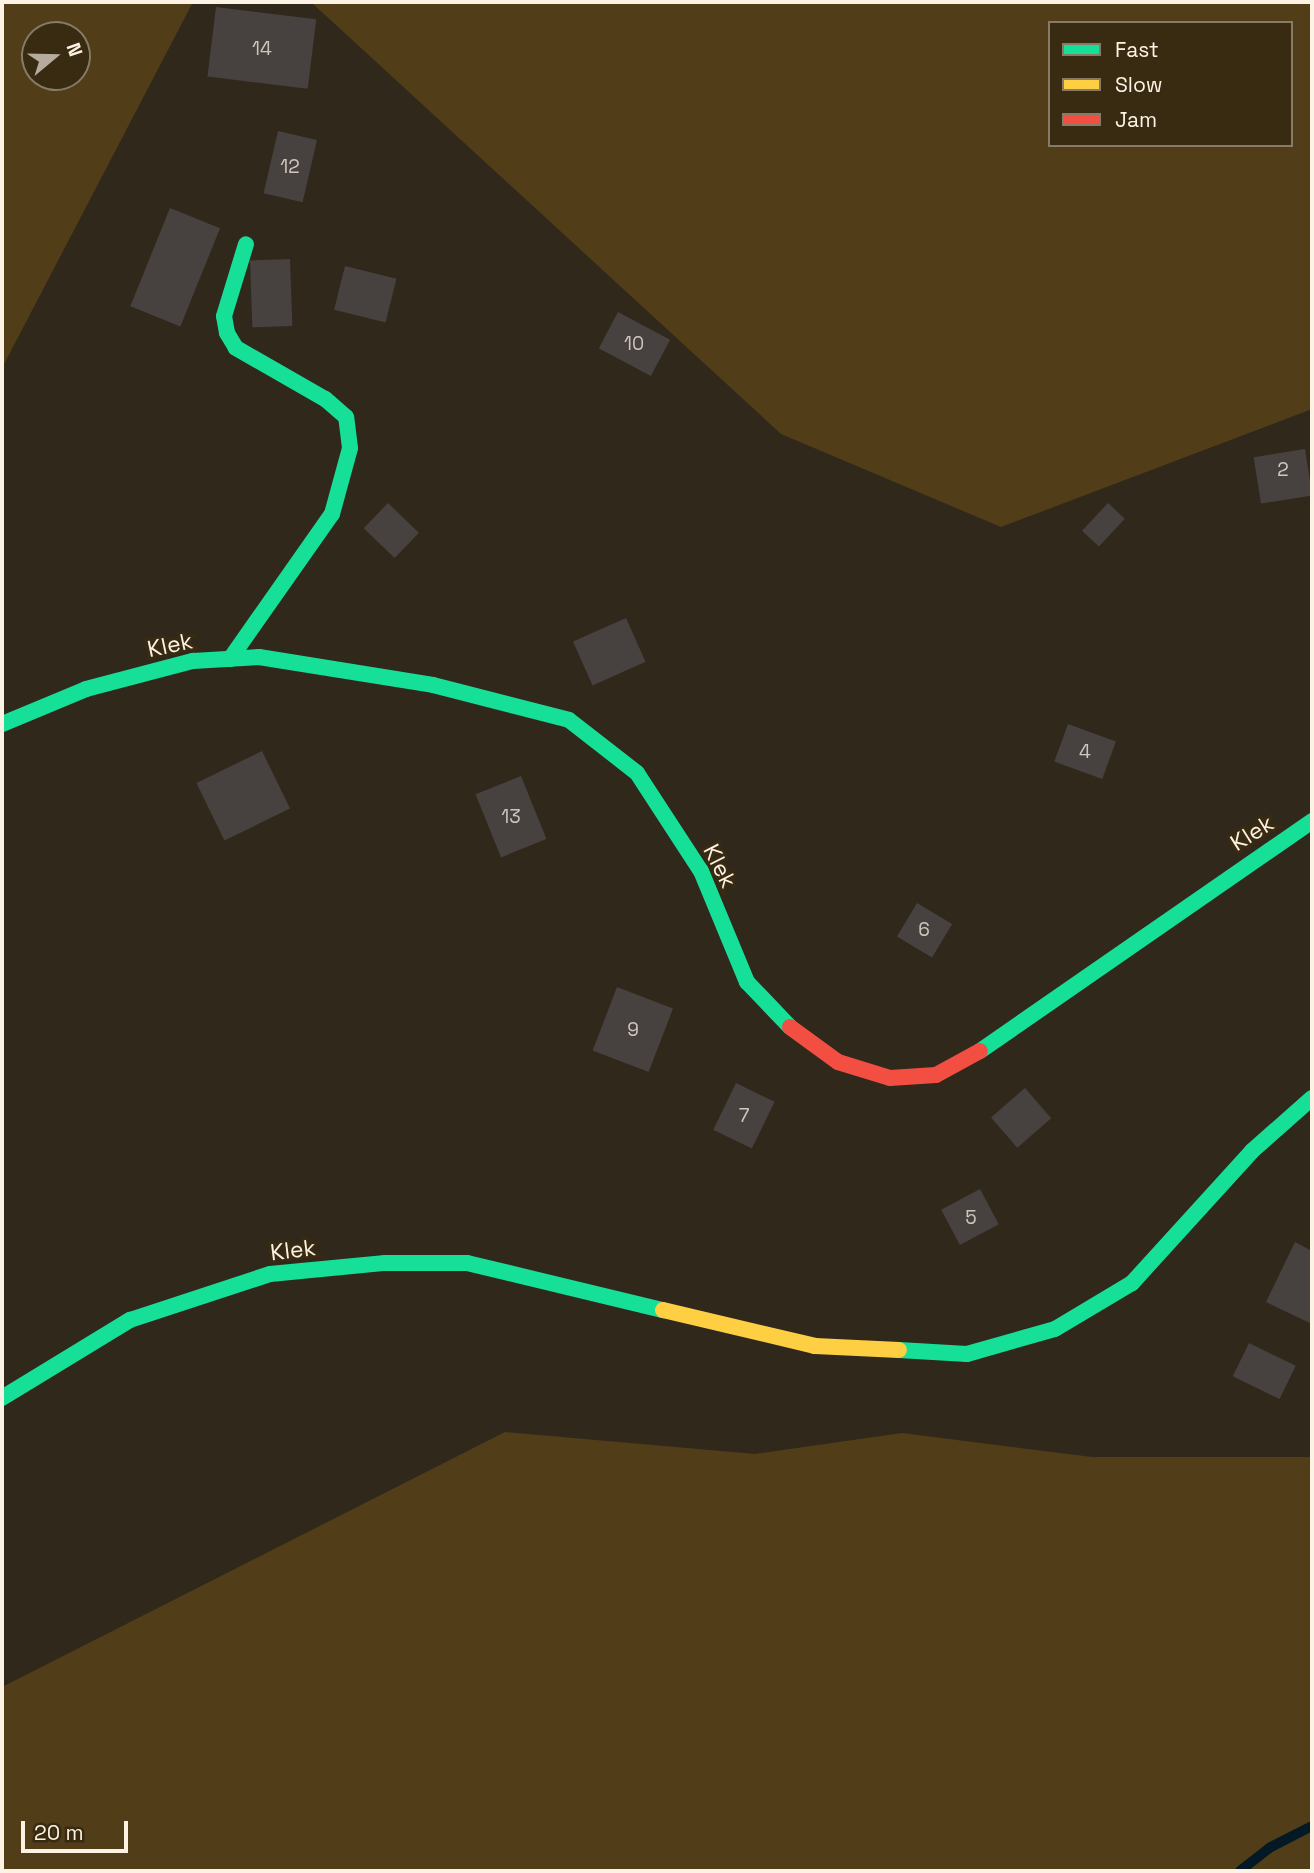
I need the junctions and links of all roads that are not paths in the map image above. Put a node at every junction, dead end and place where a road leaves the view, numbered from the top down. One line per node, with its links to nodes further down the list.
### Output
1 (246, 244): 2 (street)
2 (230, 659): 3 (street, Klek); 4 (street, Klek)
3 (2, 724)
4 (1312, 821)
5 (1312, 1098): 6 (street, Klek)
6 (2, 1398)

